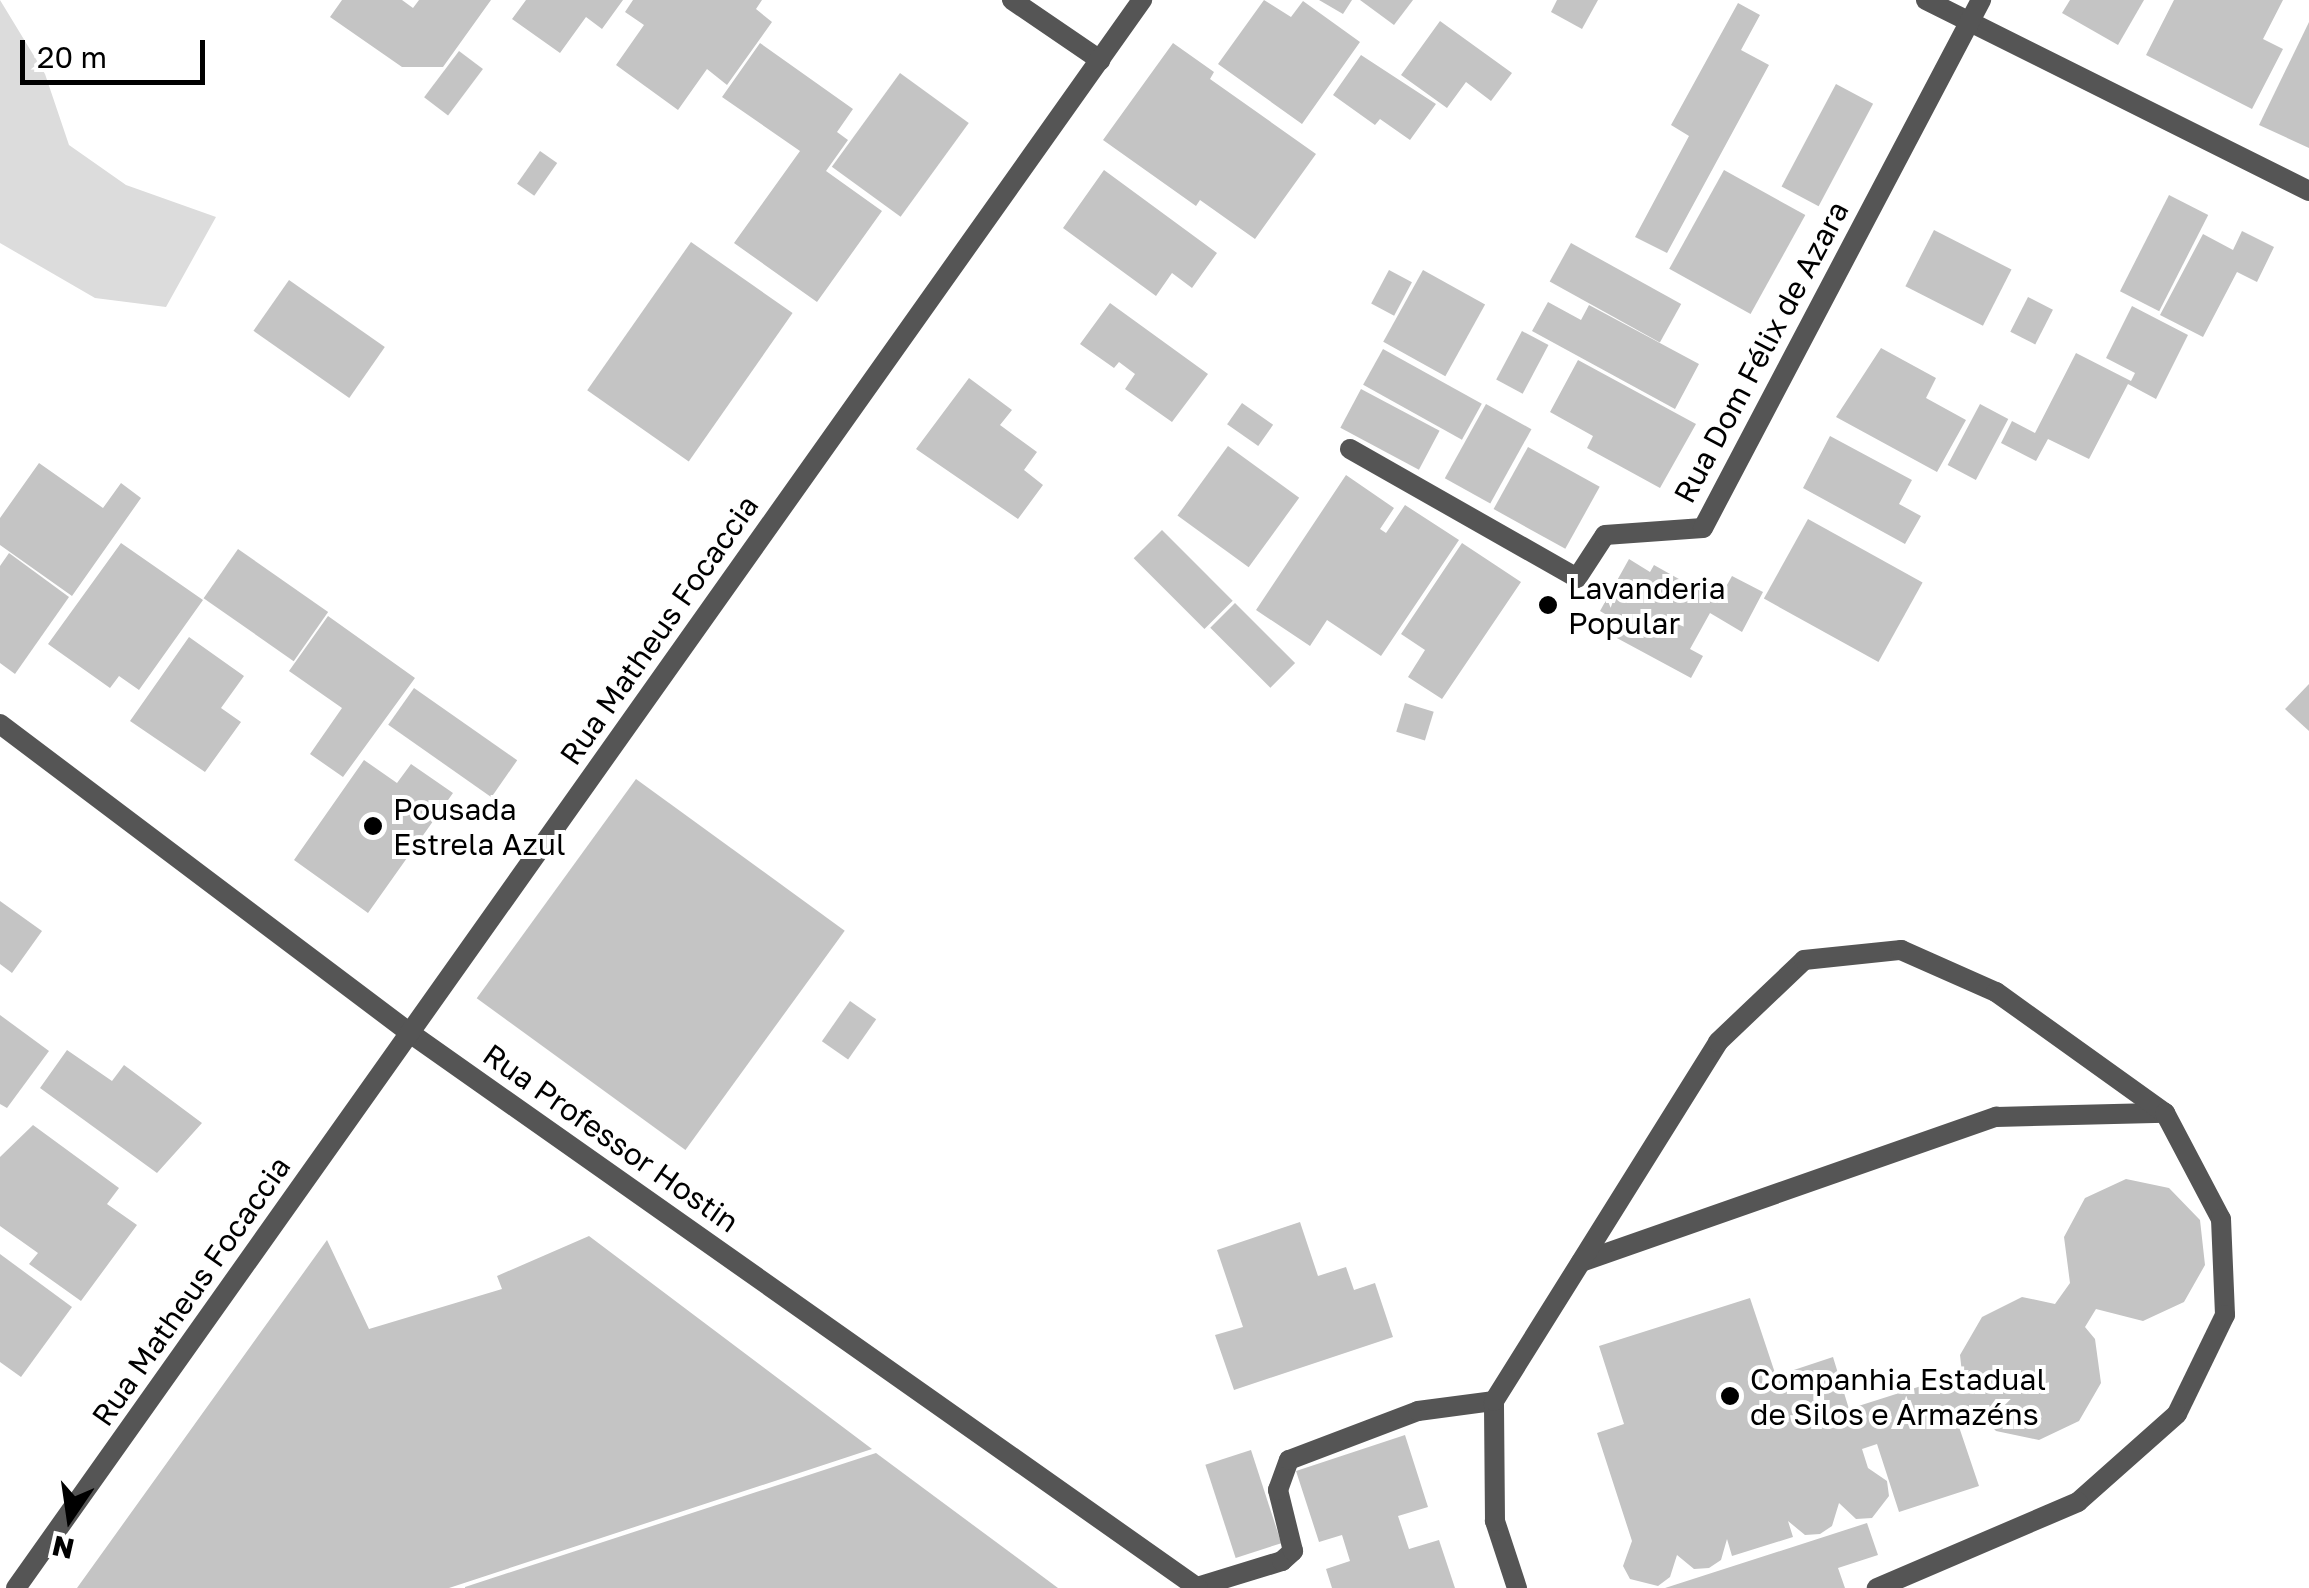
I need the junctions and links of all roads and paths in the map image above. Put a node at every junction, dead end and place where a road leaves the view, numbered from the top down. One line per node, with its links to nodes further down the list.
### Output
1 (1012, 0): 6 (street)
2 (1142, 0): 6 (street, Rua Matheus Focaccia)
3 (1926, 0): 5 (street)
4 (1981, 0): 5 (street, Rua Dom Félix de Azara)
5 (1968, 22): 7 (street); 8 (street, Rua Dom Félix de Azara)
6 (1100, 60): 10 (street, Rua Matheus Focaccia)
7 (2309, 191)
8 (1350, 449)
9 (0, 724): 10 (street, Rua Professor Hostin)
10 (410, 1033): 14 (street, Rua Matheus Focaccia); 15 (street, Rua Professor Hostin)
11 (2165, 1113): 12 (street); 12 (street); 17 (street)
12 (1581, 1262): 13 (street)
13 (1494, 1400): 15 (street); 16 (street)
14 (16, 1588)
15 (1198, 1588)
16 (1517, 1588)
17 (1877, 1588)

